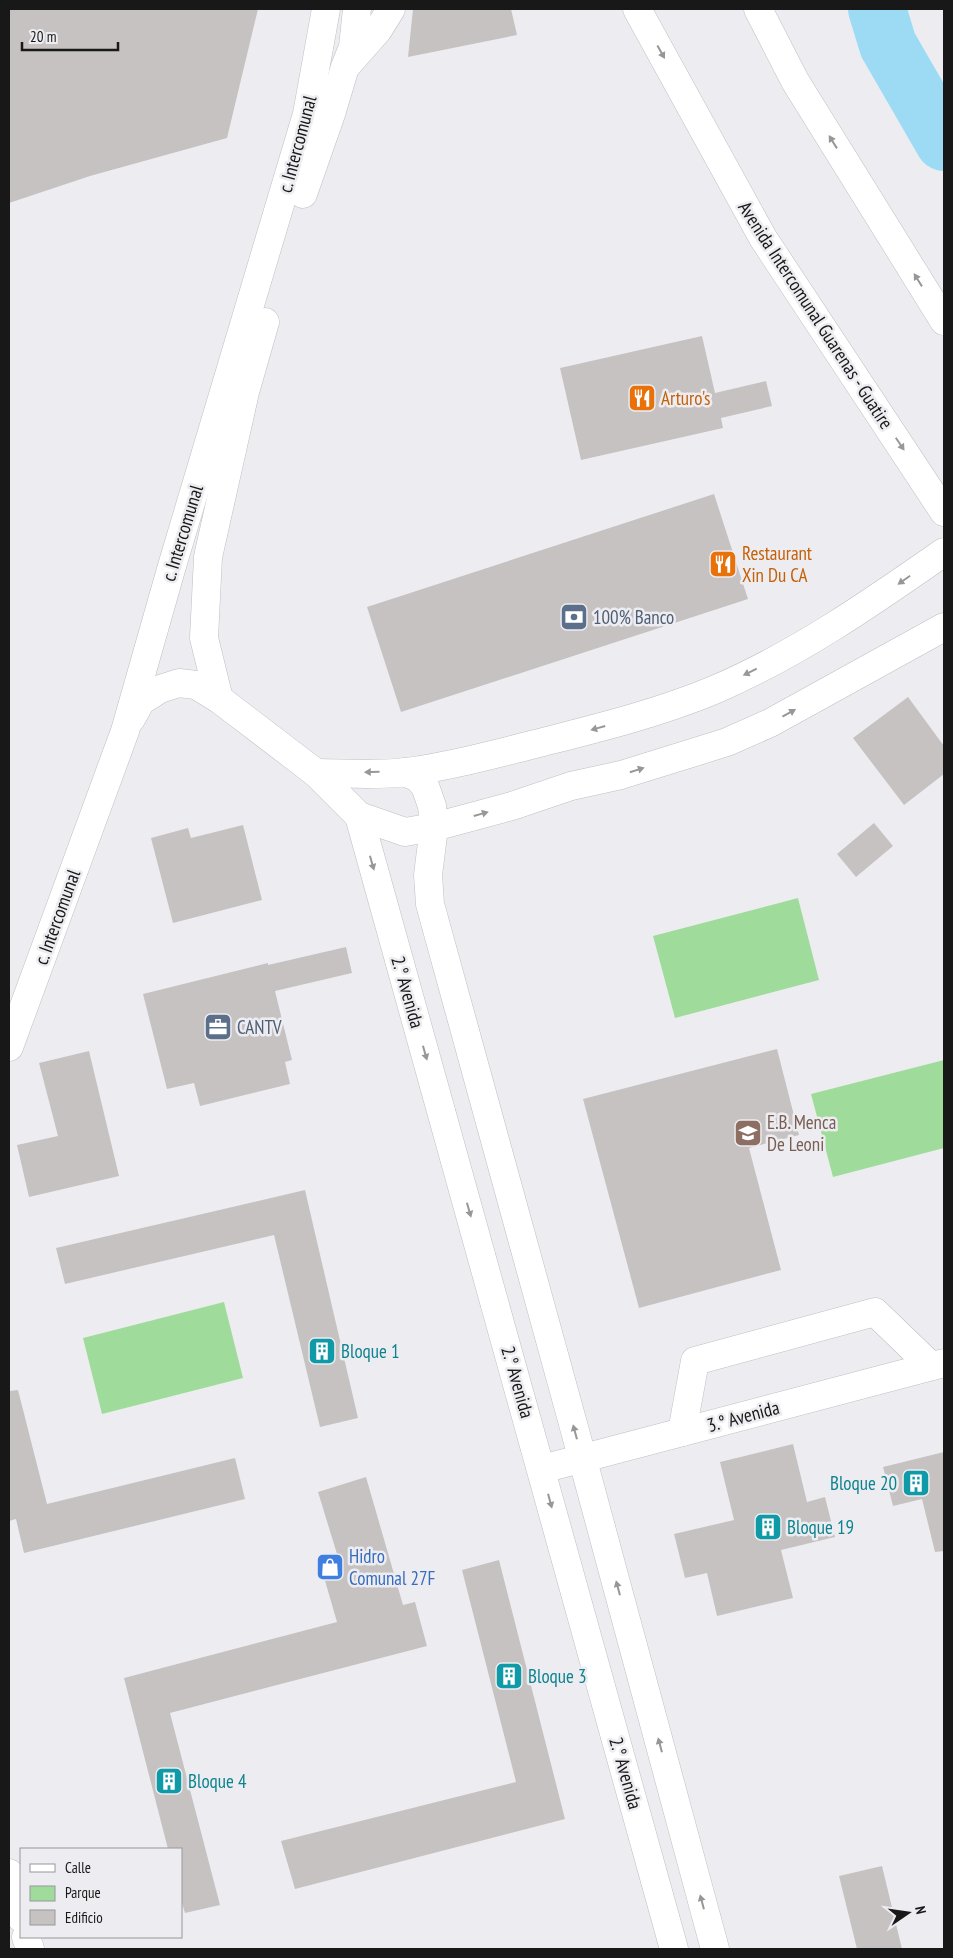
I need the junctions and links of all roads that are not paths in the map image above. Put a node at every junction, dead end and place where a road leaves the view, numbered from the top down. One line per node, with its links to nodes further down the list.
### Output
1 (326, 9): 7 (street, c. Intercomunal)
2 (357, 9): 6 (street, c. Intercomunal)
3 (391, 9): 6 (street)
4 (637, 9): 9 (street, Avenida Intercomunal Guarenas - Guatire, one-way to 9)
5 (758, 9): 8 (street, one-way to 5)
6 (345, 67): 7 (street); 12 (street, c. Intercomunal)
7 (308, 114): 13 (street, c. Intercomunal)
8 (944, 321)
9 (944, 512)
10 (944, 552): 14 (street, one-way to 14)
11 (944, 627): 17 (street, 2.° Avenida, one-way to 11)
12 (219, 699): 13 (street, 2.° Avenida); 15 (street, 2.° Avenida)
13 (125, 731): 18 (street, c. Intercomunal)
14 (404, 772): 15 (street, one-way to 15); 17 (street)
15 (316, 773): 16 (street, 2.° Avenida)
16 (359, 816): 17 (street, 2.° Avenida); 22 (street, 2.° Avenida, one-way to 22)
17 (434, 827): 21 (street, one-way to 17)
18 (9, 1048)
19 (938, 1365): 20 (street, 3.° Avenida); 20 (street)
20 (682, 1432): 21 (street, 3.° Avenida)
21 (582, 1458): 22 (street, 3.° Avenida); 26 (street, one-way to 21)
22 (542, 1469): 25 (street, 2.° Avenida, one-way to 25)
23 (9, 1873): 24 (street)
24 (20, 1914)
25 (674, 1949)
26 (715, 1949)

